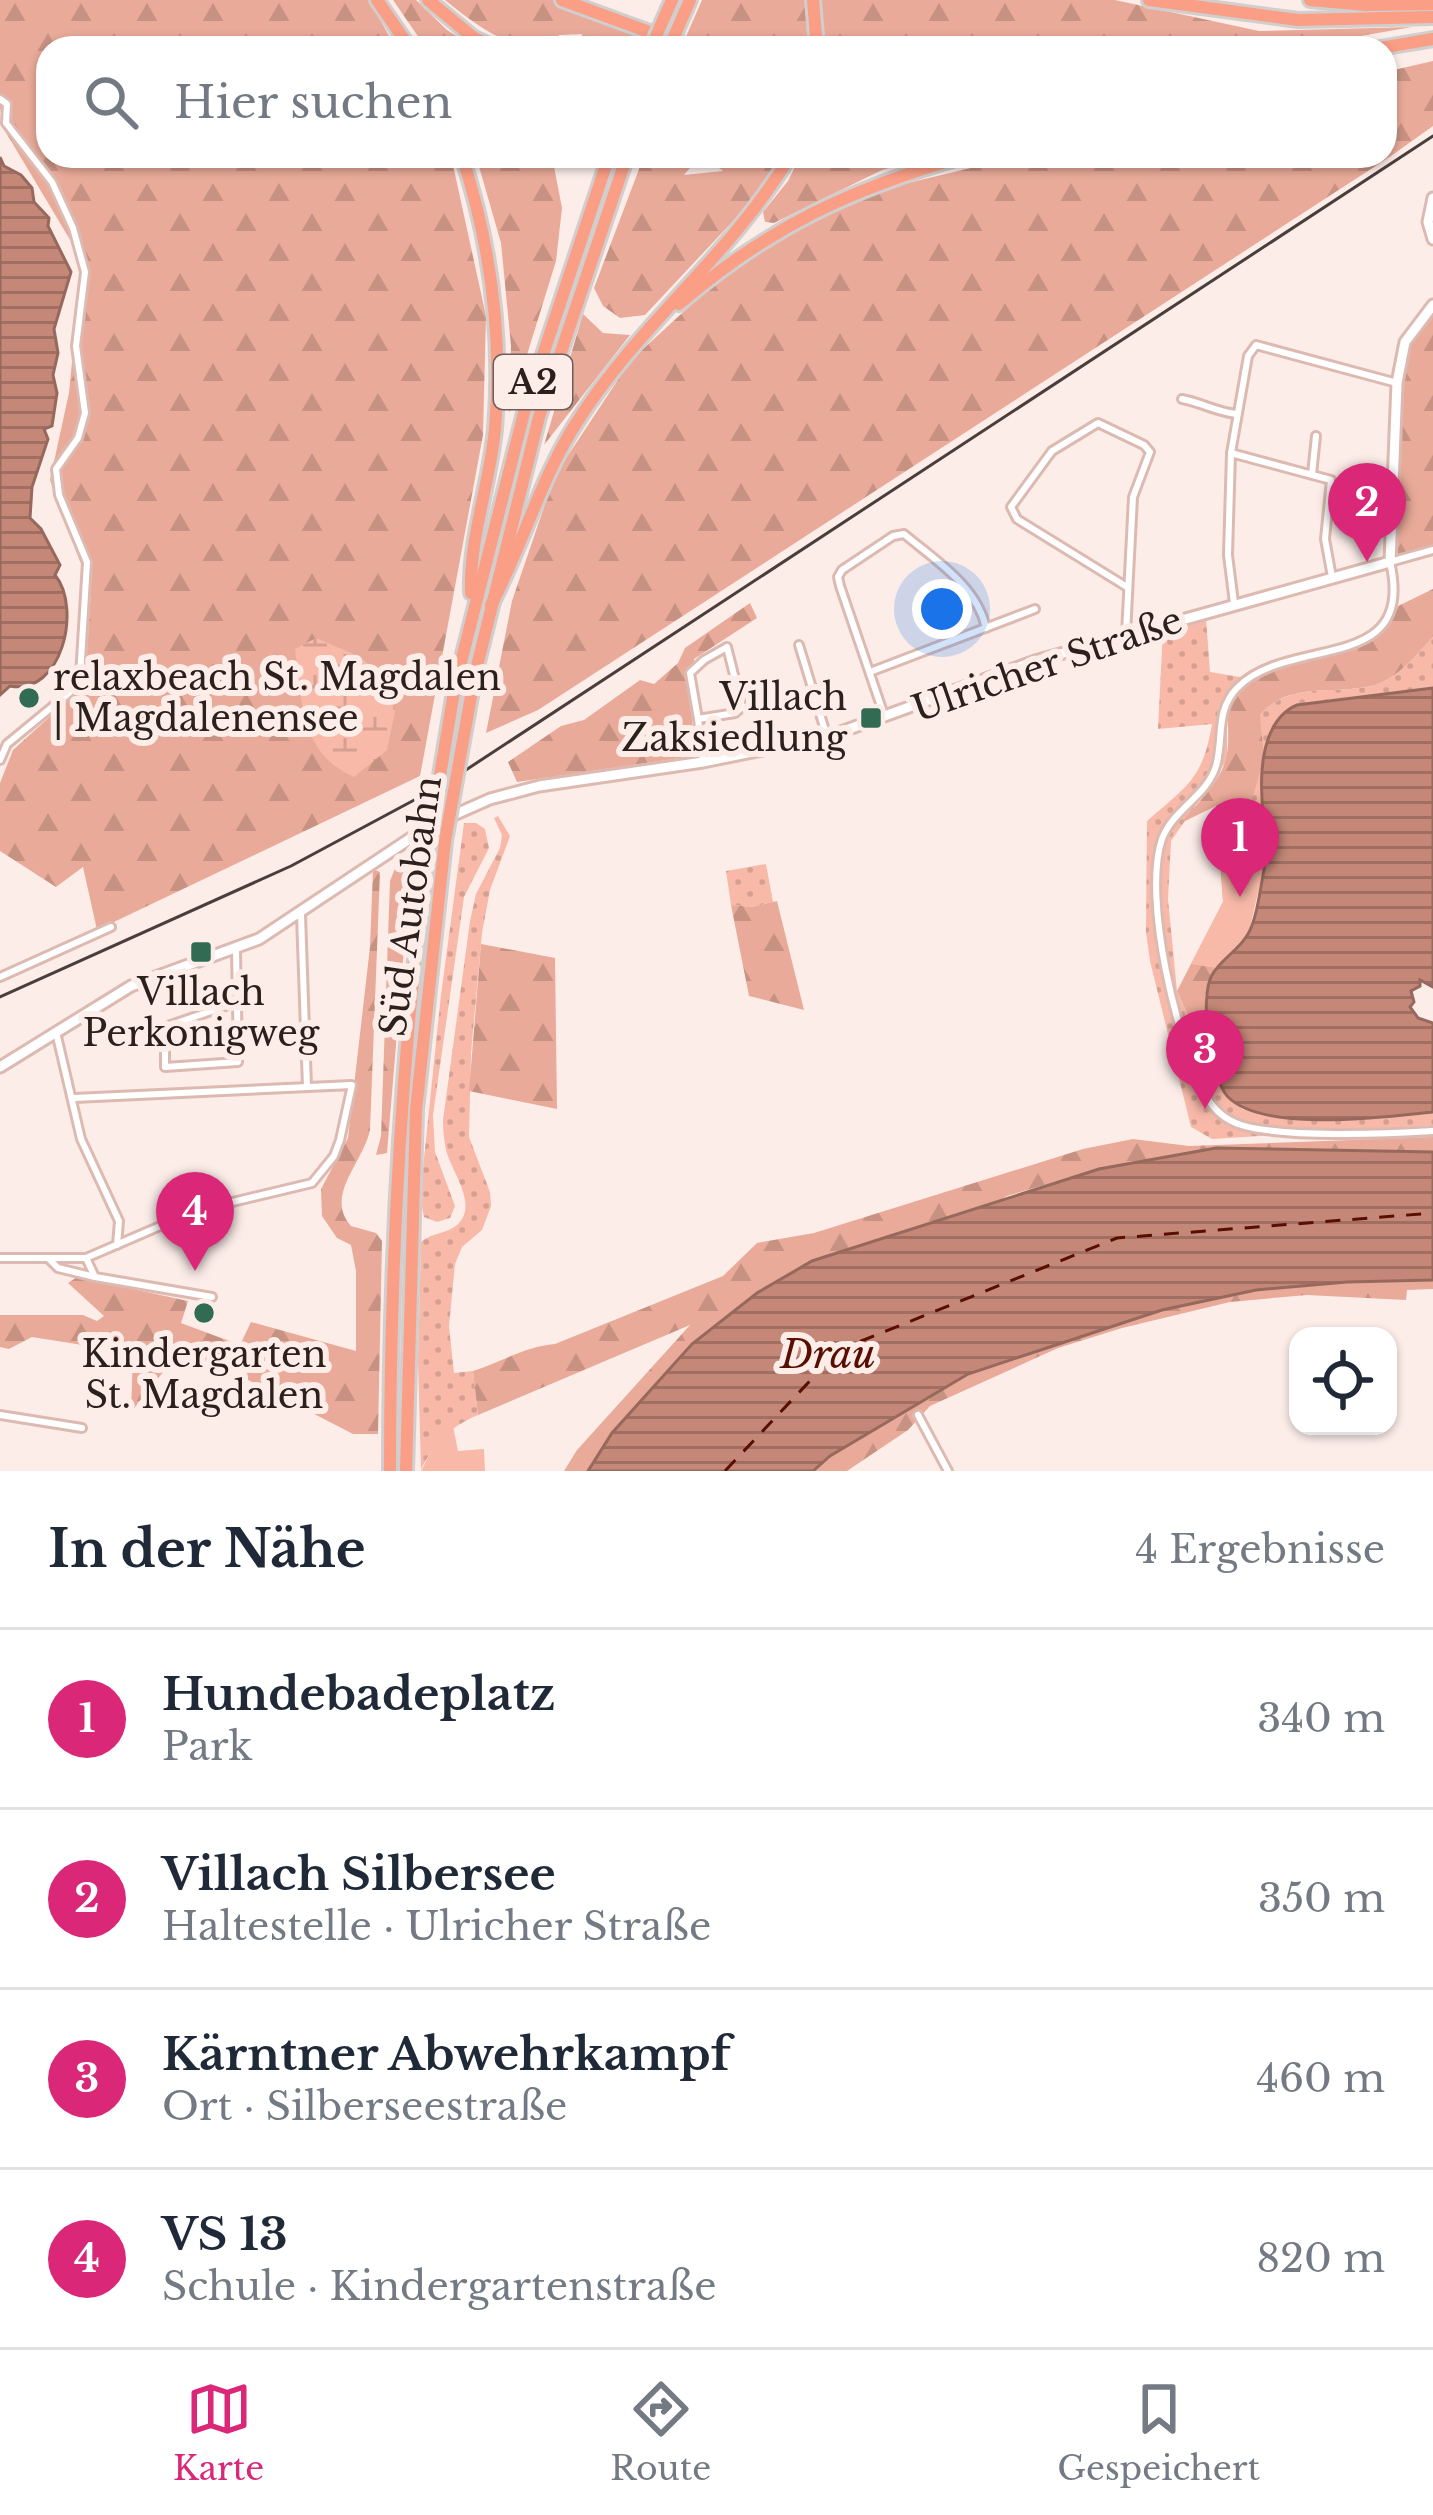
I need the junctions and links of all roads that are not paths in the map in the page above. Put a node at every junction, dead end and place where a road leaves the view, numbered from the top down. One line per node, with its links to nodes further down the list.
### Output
1 (377, 0): 11 (highway)
2 (428, 0): 12 (highway)
3 (562, 0): 13 (highway)
4 (671, 0): 14 (highway)
5 (690, 0): 15 (highway)
6 (813, 0): 16 (highway)
7 (1149, 0): 10 (highway)
8 (1310, 0): 9 (highway)
9 (1433, 4)
10 (1433, 17)
11 (402, 36)
12 (472, 36)
13 (656, 36)
14 (665, 36)
15 (666, 36)
16 (816, 36)
17 (1433, 39): 18 (highway)
18 (1397, 45)
19 (0, 99): 20 (street)
20 (36, 161)
21 (41, 168): 52 (street)
22 (465, 168): 44 (highway)
23 (605, 168): 44 (highway, Süd Autobahn / A2)
24 (623, 168): 42 (highway, Süd Autobahn / A2)
25 (782, 168): 30 (highway)
26 (927, 168): 30 (highway)
27 (1433, 198): 28 (street)
28 (1432, 235)
29 (1433, 305): 31 (street)
30 (651, 328): 42 (highway)
31 (1397, 382): 33 (street); 38 (street)
32 (1182, 398): 33 (street)
33 (1238, 414): 35 (street)
34 (1316, 436): 36 (street)
35 (1231, 453): 36 (street); 41 (street)
36 (1312, 474): 39 (street)
37 (1433, 550): 38 (street)
38 (1390, 562): 39 (street, Ulricher Straße); 63 (street)
39 (1331, 578): 41 (street, Ulricher Straße)
40 (1126, 587): 40 (street); 46 (street)
41 (1234, 603): 46 (street, Ulricher Straße)
42 (491, 605): 74 (highway, Süd Autobahn / A2, bridge)
43 (1035, 609): 45 (street)
44 (472, 612): 73 (highway, Süd Autobahn / A2, bridge)
45 (986, 628): 48 (street); 48 (street)
46 (1126, 634): 50 (street, Ulricher Straße)
47 (799, 645): 51 (street)
48 (870, 672): 50 (street)
49 (698, 719): 49 (street); 53 (street)
50 (885, 719): 51 (street, Ulricher Straße)
51 (827, 737): 53 (street, Ulricher Straße)
52 (0, 760)
53 (704, 761): 54 (street, Ulricher Straße)
54 (301, 915): 56 (street, Ulricher Straße); 61 (street)
55 (110, 927): 57 (street)
56 (236, 948): 58 (street); 59 (street, Ulricher Straße)
57 (0, 977)
58 (237, 1002): 58 (street)
59 (56, 1031): 60 (street, Ulricher Straße); 62 (street)
60 (0, 1067)
61 (307, 1087): 62 (street); 64 (street)
62 (74, 1098): 64 (street)
63 (1433, 1131)
64 (117, 1245): 66 (street)
65 (0, 1258): 67 (street)
66 (86, 1258): 67 (street); 68 (street)
67 (49, 1259): 68 (street)
68 (94, 1277): 69 (street)
69 (212, 1297)
70 (0, 1415): 72 (street)
71 (918, 1415): 75 (street)
72 (82, 1428)
73 (390, 1471)
74 (406, 1471)
75 (948, 1471)

